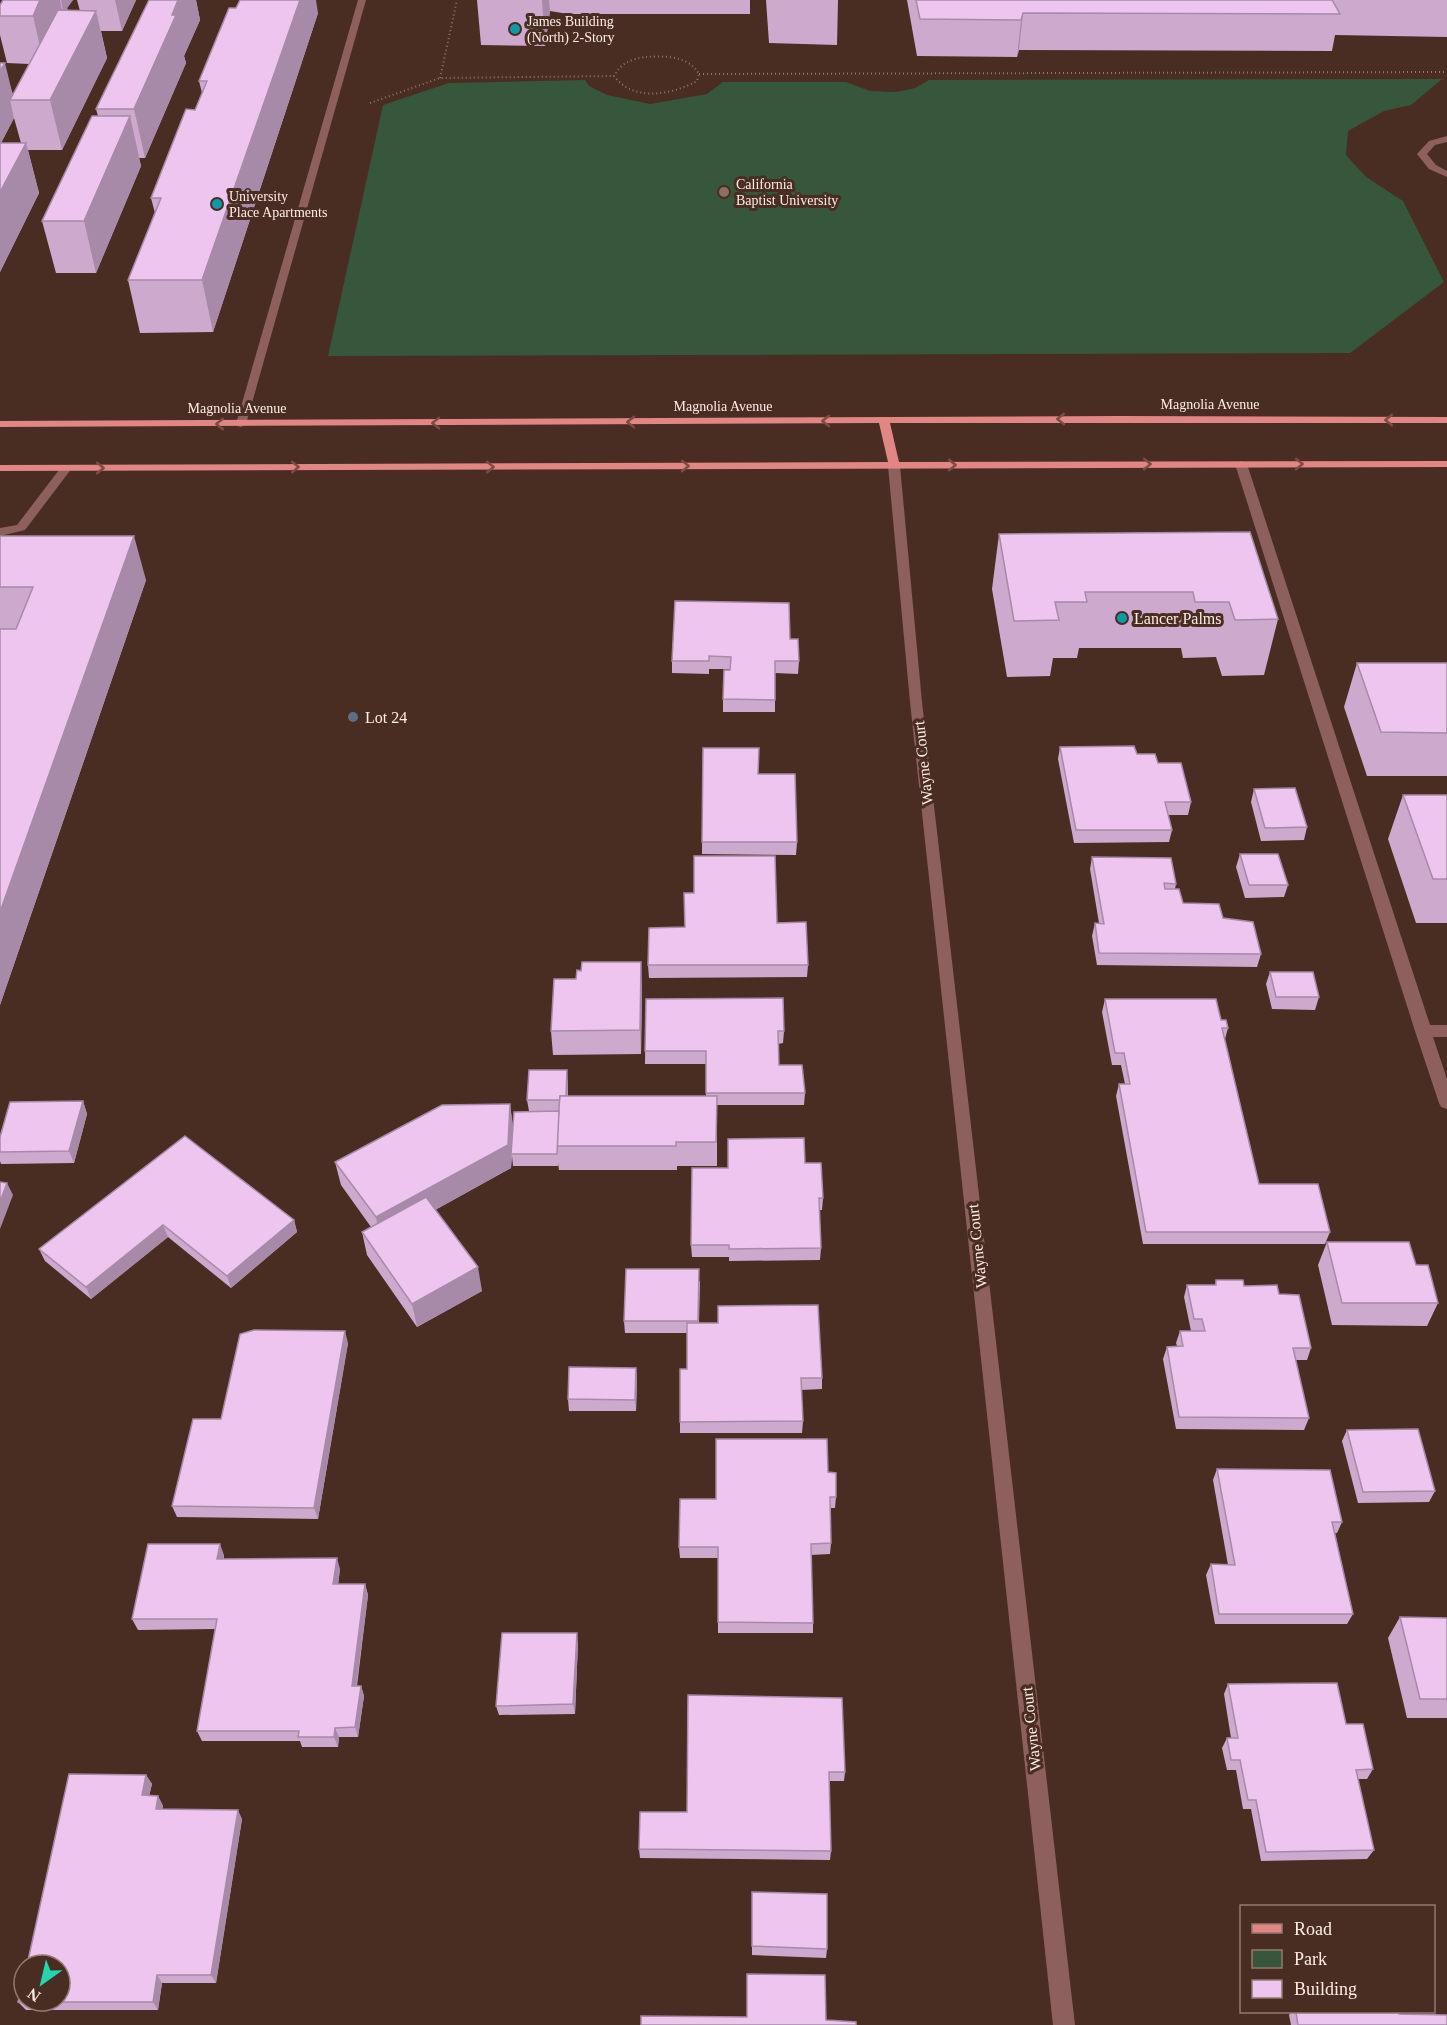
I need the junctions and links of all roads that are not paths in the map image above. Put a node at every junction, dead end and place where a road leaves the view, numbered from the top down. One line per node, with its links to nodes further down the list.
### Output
1 (362, 0): 7 (street)
2 (1446, 138): 3 (street)
3 (1446, 174)
4 (884, 420): 5 (main road, Magnolia Avenue, one-way to 4); 7 (main road, Magnolia Avenue, one-way to 7); 10 (main road)
5 (1447, 420)
6 (0, 424): 7 (main road, Magnolia Avenue, one-way to 6)
7 (241, 424)
8 (1241, 464): 9 (main road, one-way to 9); 10 (main road, one-way to 8); 14 (street)
9 (1447, 464)
10 (894, 466): 12 (main road, one-way to 10); 17 (street, Wayne Court)
11 (0, 468): 12 (main road)
12 (66, 468): 13 (street)
13 (0, 532)
14 (1423, 1031): 15 (street); 16 (street)
15 (1447, 1031)
16 (1447, 1103)
17 (1064, 2025)

